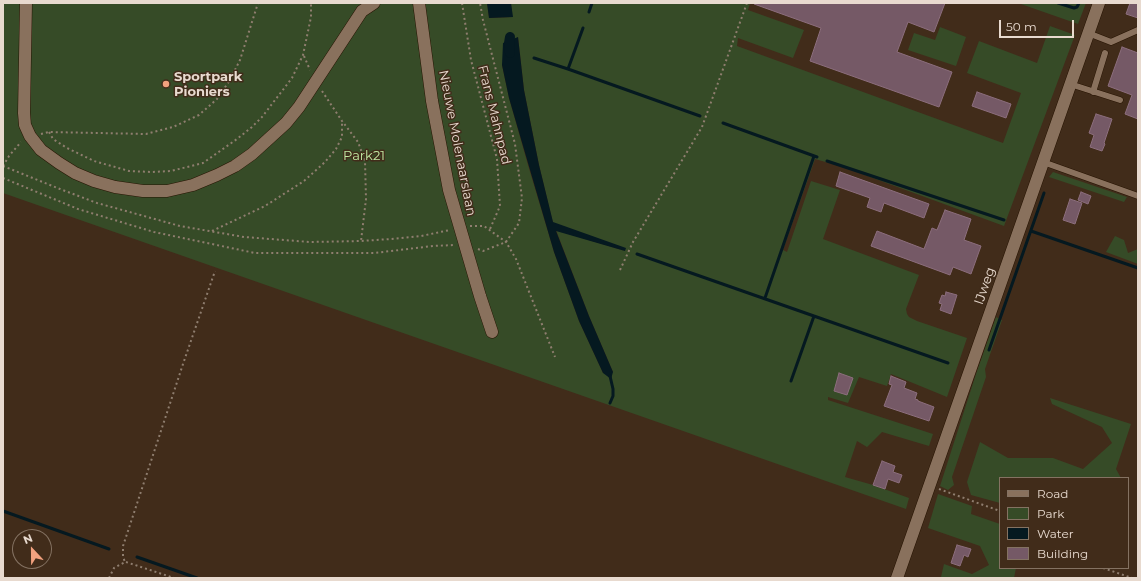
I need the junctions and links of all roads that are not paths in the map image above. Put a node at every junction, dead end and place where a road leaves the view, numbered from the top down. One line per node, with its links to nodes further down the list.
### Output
1 (26, 3): 2 (street)
2 (374, 3)
3 (420, 3): 13 (street, Nieuwe Molenaarslaan)
4 (1099, 3): 6 (street, IJweg)
5 (1138, 30): 6 (lane)
6 (1088, 33): 8 (street, IJweg)
7 (1105, 53): 9 (lane)
8 (1070, 84): 9 (lane); 11 (street, IJweg)
9 (1093, 92): 10 (lane)
10 (1120, 100)
11 (1043, 162): 12 (lane); 14 (street, IJweg)
12 (1138, 196)
13 (492, 332)
14 (897, 578)

